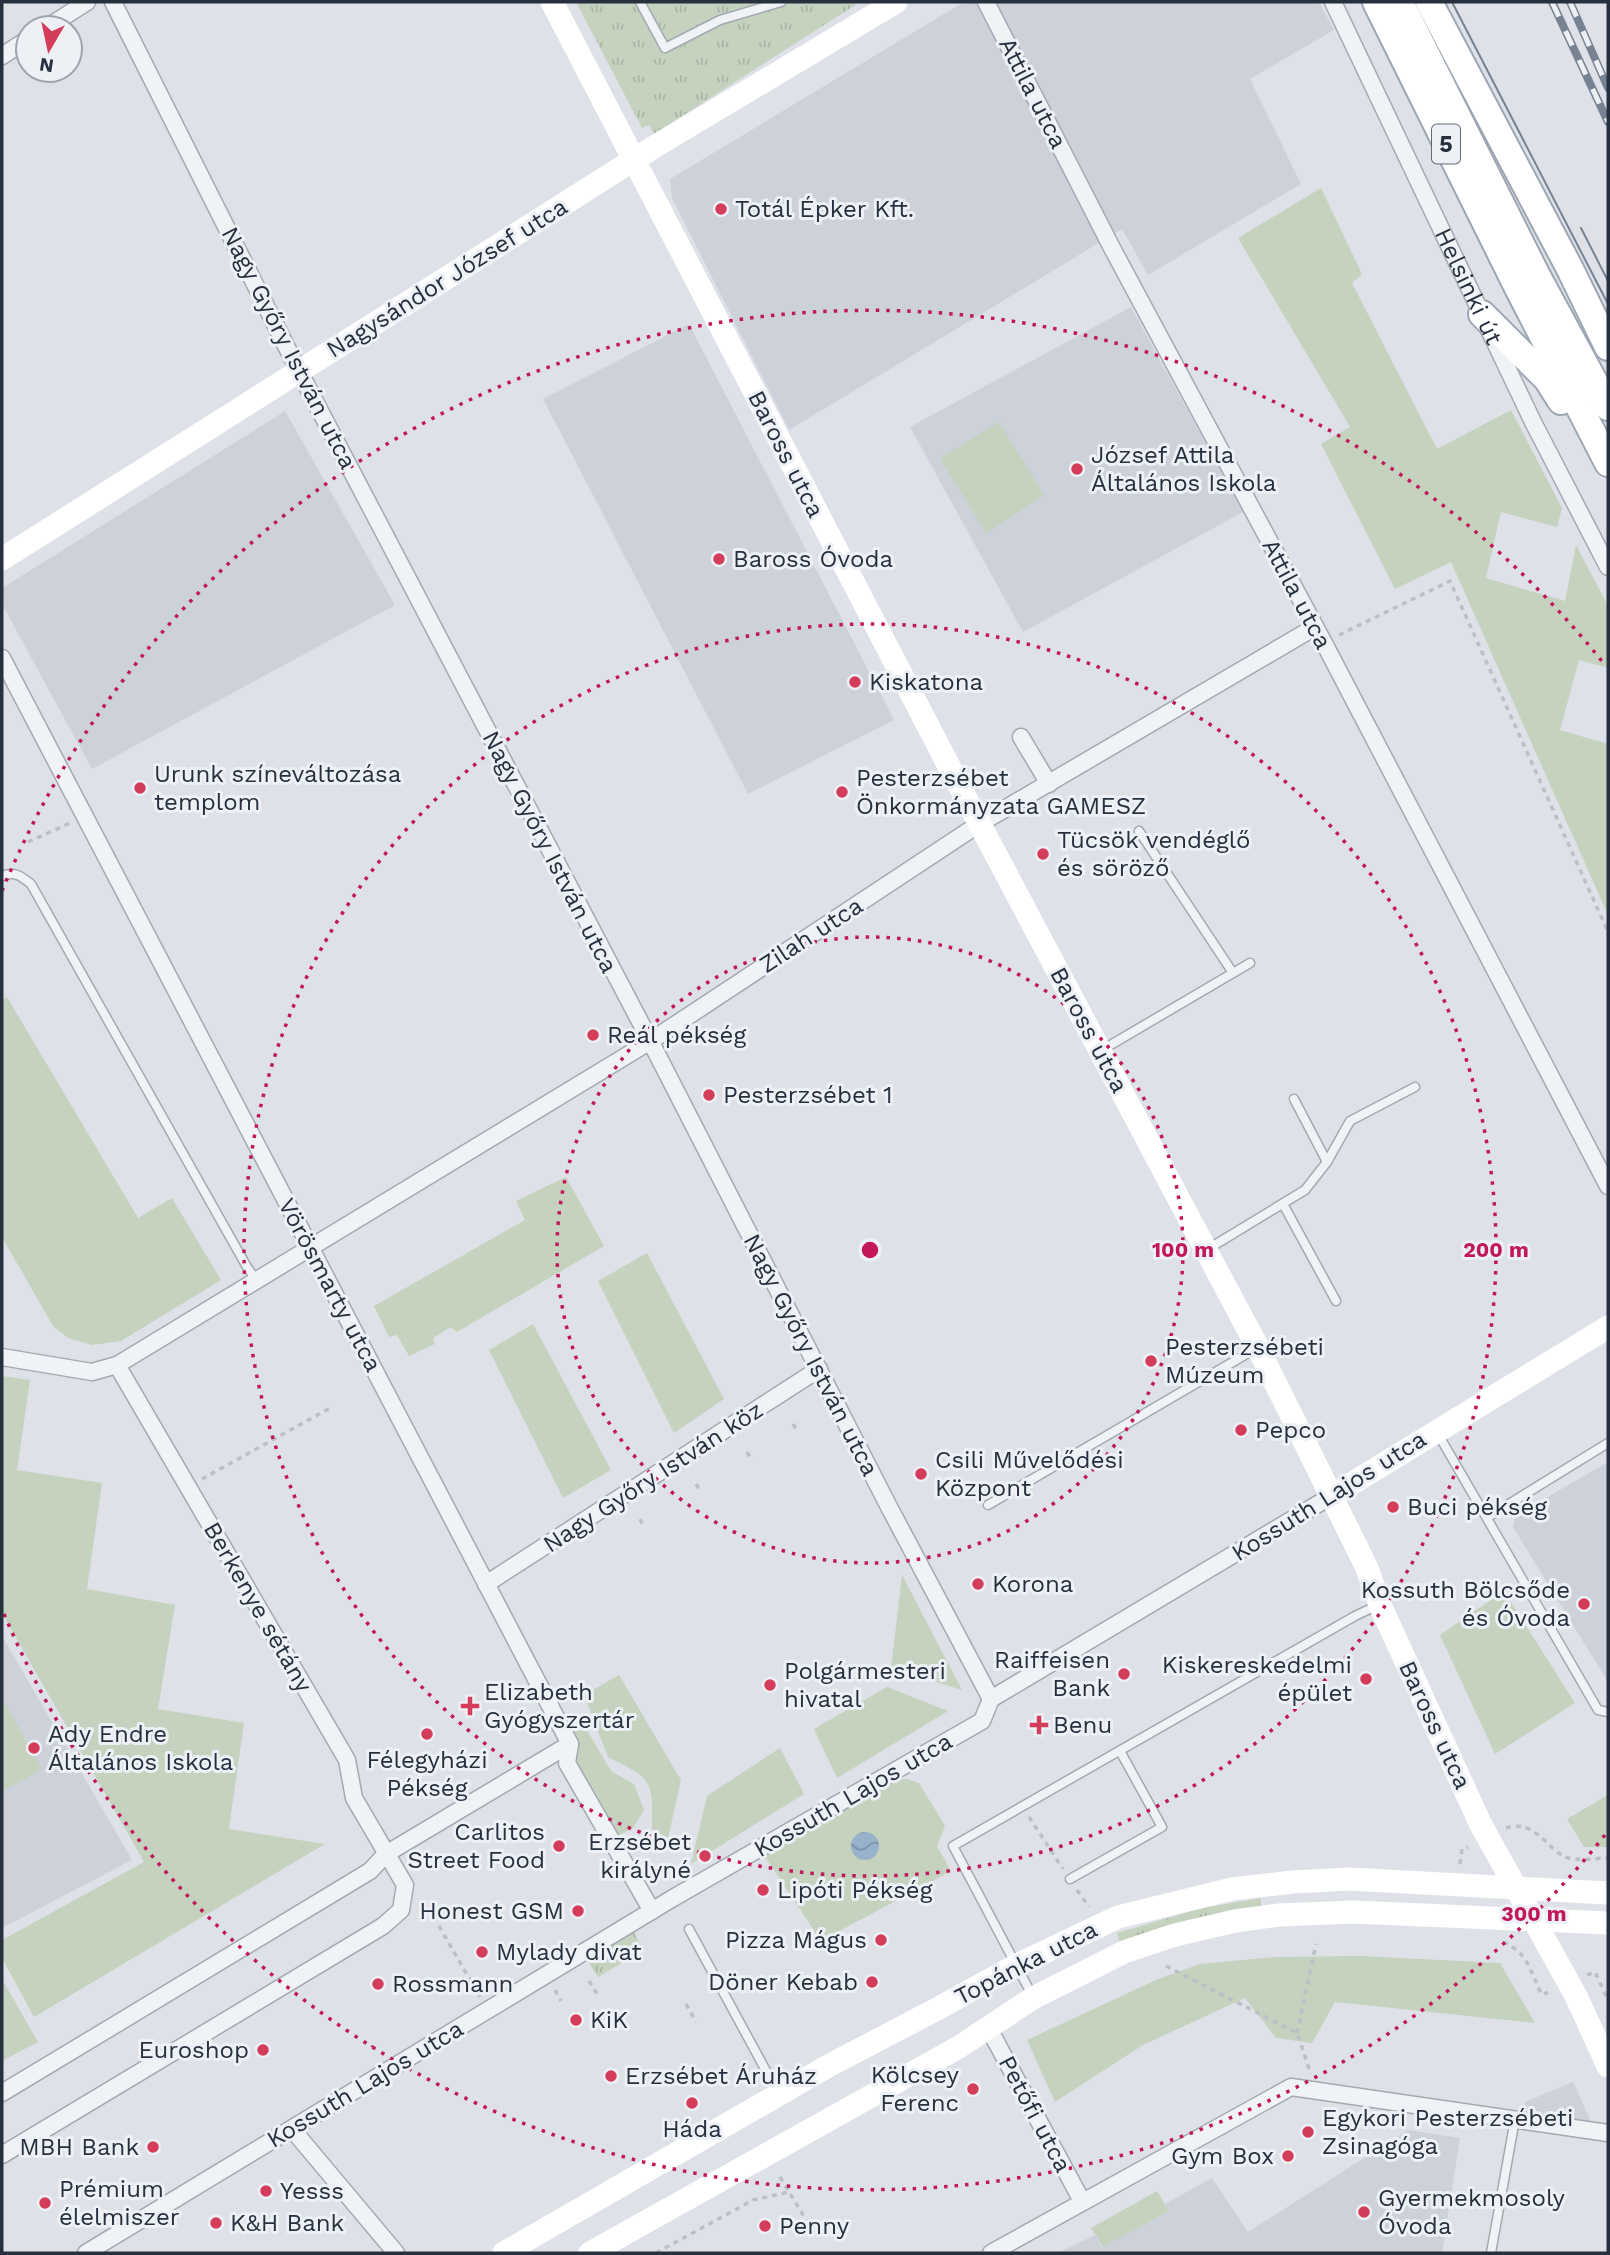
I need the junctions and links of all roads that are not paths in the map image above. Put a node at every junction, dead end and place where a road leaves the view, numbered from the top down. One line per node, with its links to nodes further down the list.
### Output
1 (87, 2): 12 (street)
2 (113, 2): 17 (street, Nagy Győry István utca)
3 (552, 2): 13 (street, Baross utca)
4 (640, 2): 5 (lane)
5 (781, 2)
6 (896, 2): 13 (street, Nagysándor József utca)
7 (986, 2): 22 (street, Attila utca)
8 (1333, 2): 15 (street, Helsinki út)
9 (1376, 2): 14 (main road, Helsinki út / 5)
10 (1400, 2): 14 (main road, Helsinki út / 5)
11 (1429, 2): 16 (main road)
12 (68, 14)
13 (634, 160): 17 (street, Nagysándor József utca); 26 (street, Baross utca)
14 (1527, 281): 18 (main road, Helsinki út / 5); 19 (main road, Helsinki út / 5)
15 (1482, 314): 19 (main road); 21 (street, Helsinki út)
16 (1608, 347)
17 (300, 371): 20 (street, Nagysándor József utca); 31 (street, Nagy Győry István utca)
18 (1608, 407)
19 (1604, 455)
20 (2, 559)
21 (1608, 567)
22 (1315, 627): 25 (street, Zilah utca); 36 (street, Attila utca)
23 (2, 658): 38 (street, Vörösmarty utca)
24 (1021, 737): 25 (street)
25 (1049, 784): 26 (street, Zilah utca)
26 (979, 824): 31 (street, Zilah utca); 32 (street, Baross utca)
27 (1139, 831): 30 (lane)
28 (2, 876): 40 (lane)
29 (1250, 963): 30 (lane)
30 (1233, 973): 32 (lane)
31 (649, 1042): 38 (street, Zilah utca); 46 (street, Nagy Győry István utca)
32 (1099, 1052): 39 (street, Baross utca)
33 (1415, 1087): 35 (lane)
34 (1294, 1099): 35 (lane)
35 (1327, 1162): 37 (lane)
36 (1608, 1186)
37 (1283, 1204): 39 (lane); 41 (lane)
38 (311, 1249): 40 (street, Zilah utca); 52 (street, Vörösmarty utca)
39 (1206, 1250): 43 (street, Baross utca)
40 (257, 1281): 45 (street, Zilah utca)
41 (1336, 1301)
42 (1608, 1327): 47 (street, Kossuth Lajos utca)
43 (1258, 1348): 49 (street, Baross utca); 50 (lane)
44 (2, 1357): 45 (street)
45 (117, 1365): 58 (street, Berkenye sétány)
46 (819, 1369): 52 (street, Nagy Győry István köz); 54 (street, Nagy Győry István utca)
47 (1436, 1431): 49 (street, Kossuth Lajos utca); 51 (lane)
48 (1608, 1443): 51 (lane)
49 (1333, 1495): 53 (street, Baross utca); 54 (street, Kossuth Lajos utca)
50 (988, 1505)
51 (1488, 1517): 55 (lane)
52 (486, 1584): 56 (street, Vörösmarty utca)
53 (1380, 1605): 57 (lane); 60 (street, Baross utca)
54 (991, 1699): 62 (street, Kossuth Lajos utca)
55 (1608, 1712)
56 (570, 1744): 58 (street); 62 (street, Vörösmarty utca)
57 (1120, 1751): 59 (lane); 66 (lane)
58 (386, 1854): 70 (street); 75 (street, Berkenye sétány)
59 (1070, 1879)
60 (1514, 1887): 61 (street, Topánka utca); 63 (street, Baross utca); 66 (street, Topánka utca)
61 (1608, 1893)
62 (652, 1911): 73 (street, Kossuth Lajos utca)
63 (1533, 1919): 64 (street, Topánka utca); 67 (street, Topánka utca); 69 (street, Baross utca)
64 (1608, 1923)
65 (689, 1929): 71 (lane)
66 (1015, 1966): 67 (lane); 71 (street, Topánka utca)
67 (1033, 1998): 68 (street, Topánka utca)
68 (988, 2027): 76 (street, Petőfi utca); 80 (street, Topánka utca)
69 (1606, 2056)
70 (2, 2092)
71 (779, 2094): 79 (street, Topánka utca)
72 (1515, 2119): 74 (street); 76 (street); 82 (lane)
73 (292, 2129): 77 (street, Kossuth Lajos utca); 78 (street)
74 (1608, 2133)
75 (2, 2155)
76 (1082, 2202): 81 (street)
77 (86, 2253)
78 (396, 2253)
79 (504, 2253)
80 (590, 2253)
81 (991, 2253)
82 (1491, 2253)

